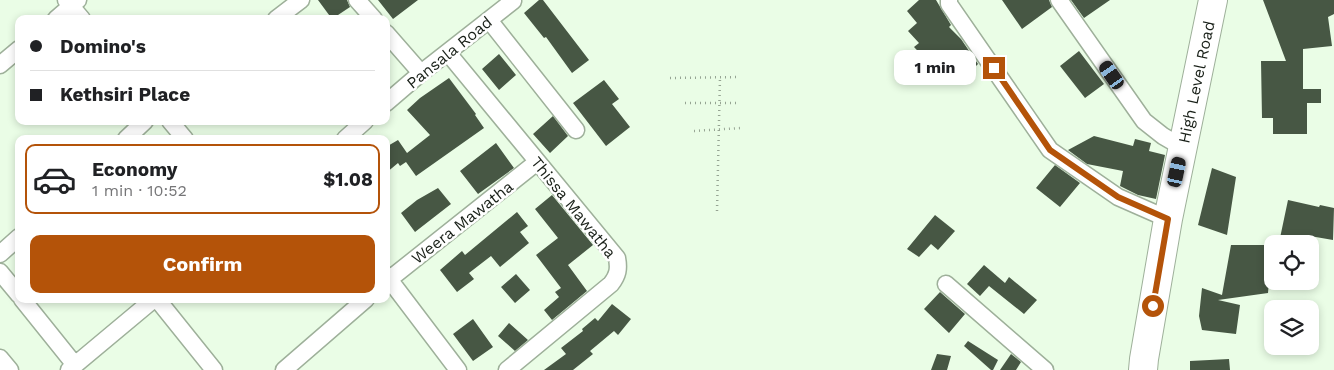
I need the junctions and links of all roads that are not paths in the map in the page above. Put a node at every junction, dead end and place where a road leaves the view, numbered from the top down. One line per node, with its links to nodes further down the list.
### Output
1 (300, 0): 11 (street)
2 (357, 0): 12 (street)
3 (949, 0): 29 (street)
4 (1059, 0): 27 (street)
5 (1213, 0): 27 (highway, High Level Road)
6 (1224, 0): 50 (highway, High Level Road)
7 (513, 1): 13 (street, Pansala Road)
8 (72, 2): 9 (street); 10 (street)
9 (60, 15)
10 (80, 15)
11 (281, 15)
12 (370, 15)
13 (489, 20): 16 (street, Pansala Road); 23 (street)
14 (390, 38): 18 (street)
15 (15, 52): 17 (street)
16 (448, 53): 18 (street, Pansala Road); 28 (street, Thissa Mawatha)
17 (0, 65)
18 (421, 74): 19 (street, Pansala Road)
19 (390, 100)
20 (141, 125): 24 (street)
21 (173, 125): 25 (street)
22 (361, 125): 26 (street)
23 (576, 130)
24 (130, 135)
25 (182, 135)
26 (350, 135)
27 (1182, 148): 29 (highway, High Level Road)
28 (537, 162): 33 (street, Weera Mawatha); 47 (street, Thissa Mawatha)
29 (1168, 219): 49 (highway, High Level Road)
30 (15, 240): 31 (street)
31 (0, 254)
32 (0, 272): 36 (street)
33 (390, 277)
34 (390, 283): 46 (street)
35 (946, 284): 48 (street)
36 (15, 290)
37 (25, 303): 42 (street)
38 (151, 303): 42 (street)
39 (159, 303): 44 (street)
40 (361, 303): 45 (street)
41 (0, 358): 43 (street)
42 (72, 368)
43 (10, 370)
44 (214, 370)
45 (284, 370)
46 (458, 370)
47 (507, 370)
48 (1045, 370)
49 (1143, 370)
50 (1162, 370)

